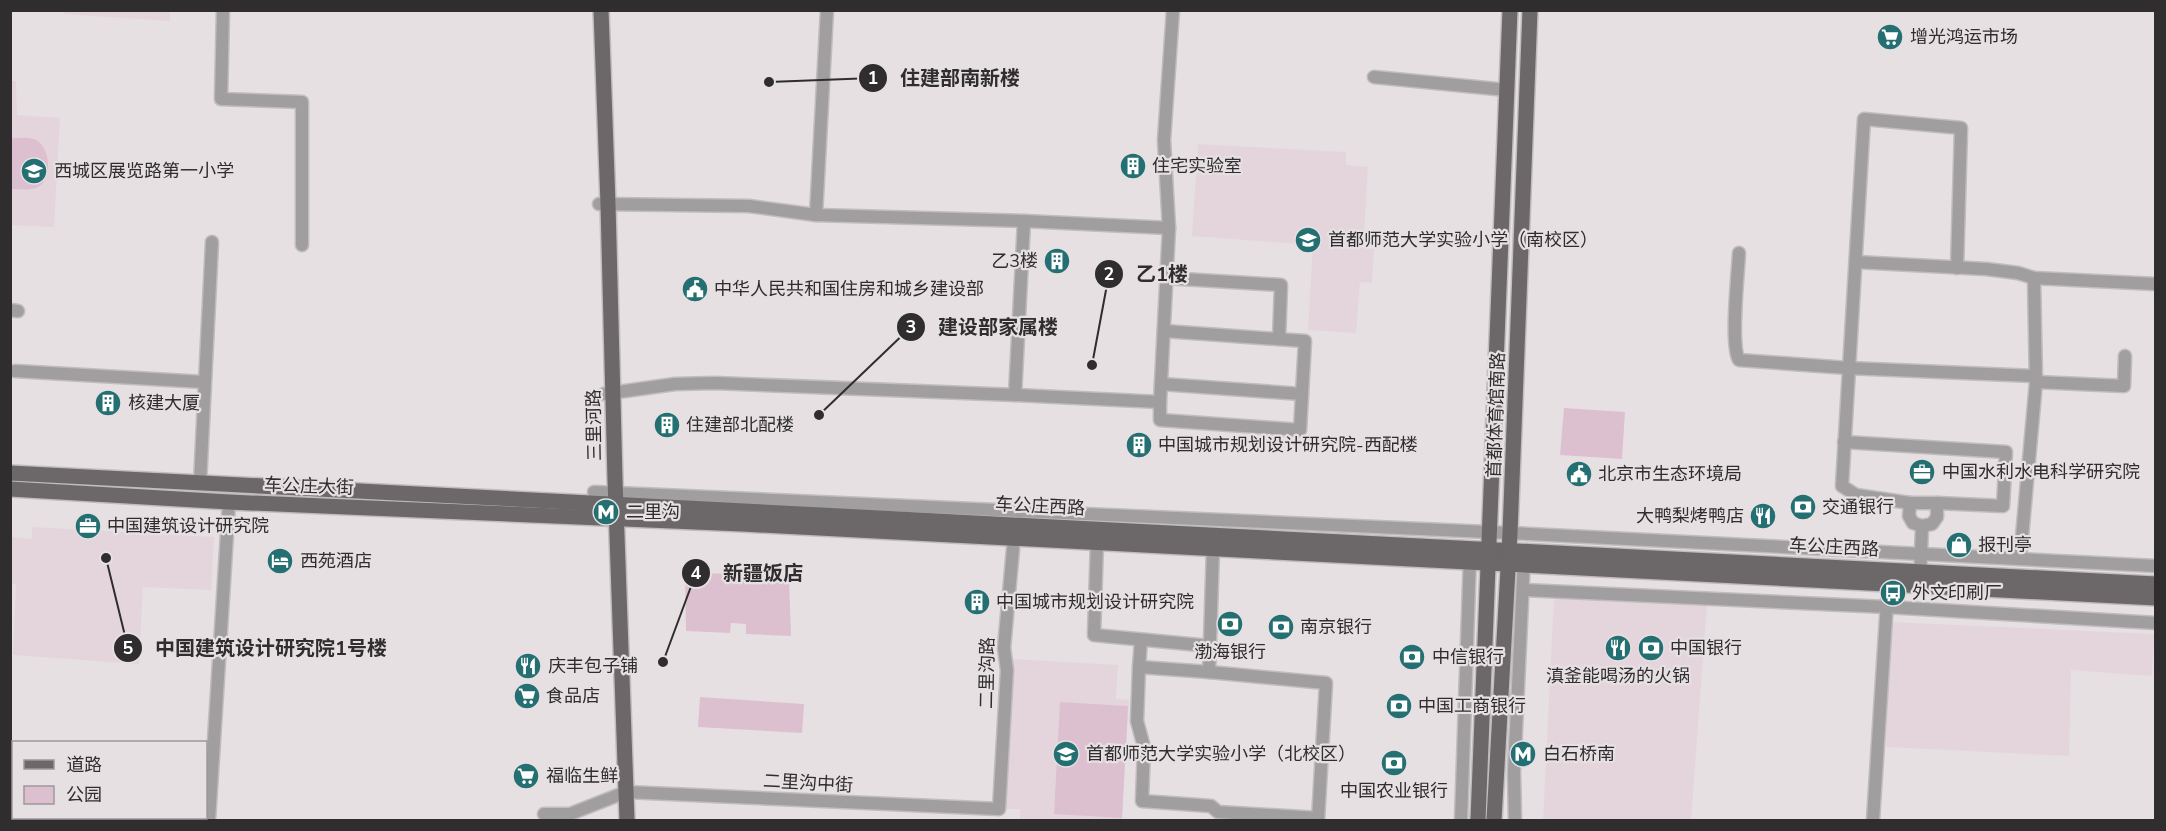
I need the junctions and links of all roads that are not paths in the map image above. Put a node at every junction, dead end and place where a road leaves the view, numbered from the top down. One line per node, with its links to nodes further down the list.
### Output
1 (223, 10): 17 (street)
2 (593, 10): 12 (main road, 三里河路)
3 (601, 10): 9 (main road, 三里河路)
4 (610, 10): 9 (street, 三里河路)
5 (827, 10): 13 (street)
6 (1173, 10): 15 (street)
7 (1510, 10): 11 (main road, 首都体育馆南路)
8 (1530, 10): 48 (main road, 首都体育馆南路)
9 (601, 29): 12 (main road, 三里河路)
10 (1374, 77): 11 (street)
11 (1507, 90): 47 (main road, 首都体育馆南路)
12 (608, 204): 13 (street); 32 (main road, 三里河路)
13 (816, 215): 14 (street)
14 (1024, 221): 15 (street); 34 (street)
15 (1168, 228): 21 (street)
16 (212, 242): 30 (street)
17 (302, 245)
18 (1739, 253): 27 (street)
19 (1856, 262): 20 (street); 20 (street); 27 (street)
20 (1957, 268): 22 (street)
21 (1166, 278): 24 (street); 25 (street)
22 (2034, 278): 23 (street); 29 (street)
23 (2156, 284)
24 (1164, 331): 25 (street); 31 (street)
25 (1279, 339): 33 (street)
26 (2125, 356): 29 (street)
27 (1848, 368): 29 (street); 36 (street)
28 (15, 371): 30 (street)
29 (2036, 379): 56 (street)
30 (204, 382): 38 (street)
31 (1161, 384): 33 (street); 35 (street)
32 (608, 394): 34 (street); 42 (main road, 三里河路)
33 (1302, 394): 35 (street)
34 (1015, 395): 35 (street)
35 (1160, 402)
36 (1844, 442): 43 (street); 44 (street)
37 (10, 473): 38 (main road, 车公庄大街)
38 (200, 483): 42 (main road, 车公庄大街)
39 (10, 489): 41 (main road, 车公庄大街)
40 (749, 498): 42 (street); 45 (main road); 47 (street)
41 (229, 502): 42 (main road, 车公庄大街); 72 (street)
42 (609, 503): 45 (main road, 车公庄西路); 49 (main road, 车公庄西路); 68 (main road, 三里河路)
43 (1910, 503): 44 (street); 46 (street)
44 (1937, 503): 46 (street)
45 (776, 512): 53 (main road, 车公庄西路)
46 (1922, 526): 52 (street)
47 (1490, 532): 48 (street); 54 (main road, 首都体育馆南路)
48 (1510, 533): 52 (street); 55 (main road, 首都体育馆南路)
49 (1014, 538): 50 (main road, 车公庄西路); 69 (street, 二里沟路)
50 (1096, 543): 51 (main road, 车公庄西路); 64 (street)
51 (1213, 548): 53 (main road, 车公庄西路); 65 (street)
52 (1921, 554): 56 (street); 58 (street)
53 (1470, 555): 54 (main road, 车公庄西路); 75 (street)
54 (1489, 556): 55 (main road, 车公庄西路); 76 (main road, 首都体育馆南路)
55 (1517, 557): 58 (main road, 车公庄西路); 60 (street, 首都体育馆南路); 77 (main road, 首都体育馆南路)
56 (2020, 559): 57 (street)
57 (2156, 566)
58 (1920, 578): 59 (main road, 车公庄西路); 61 (main road, 车公庄西路)
59 (2156, 584)
60 (1523, 590): 62 (street); 78 (street, 首都体育馆南路)
61 (2156, 598)
62 (1887, 605): 63 (street); 79 (street)
63 (2156, 623)
64 (1141, 640): 65 (street); 66 (street)
65 (1210, 646): 67 (street)
66 (1139, 667): 67 (street); 71 (street)
67 (1209, 672): 71 (street)
68 (621, 793): 69 (street, 二里沟中街); 70 (street); 73 (main road, 三里河路); 74 (main road, 三里河路)
69 (999, 808)
70 (544, 814)
71 (1318, 819)
72 (209, 820)
73 (617, 820)
74 (627, 820)
75 (1461, 820)
76 (1478, 820)
77 (1494, 820)
78 (1515, 820)
79 (1873, 820)

